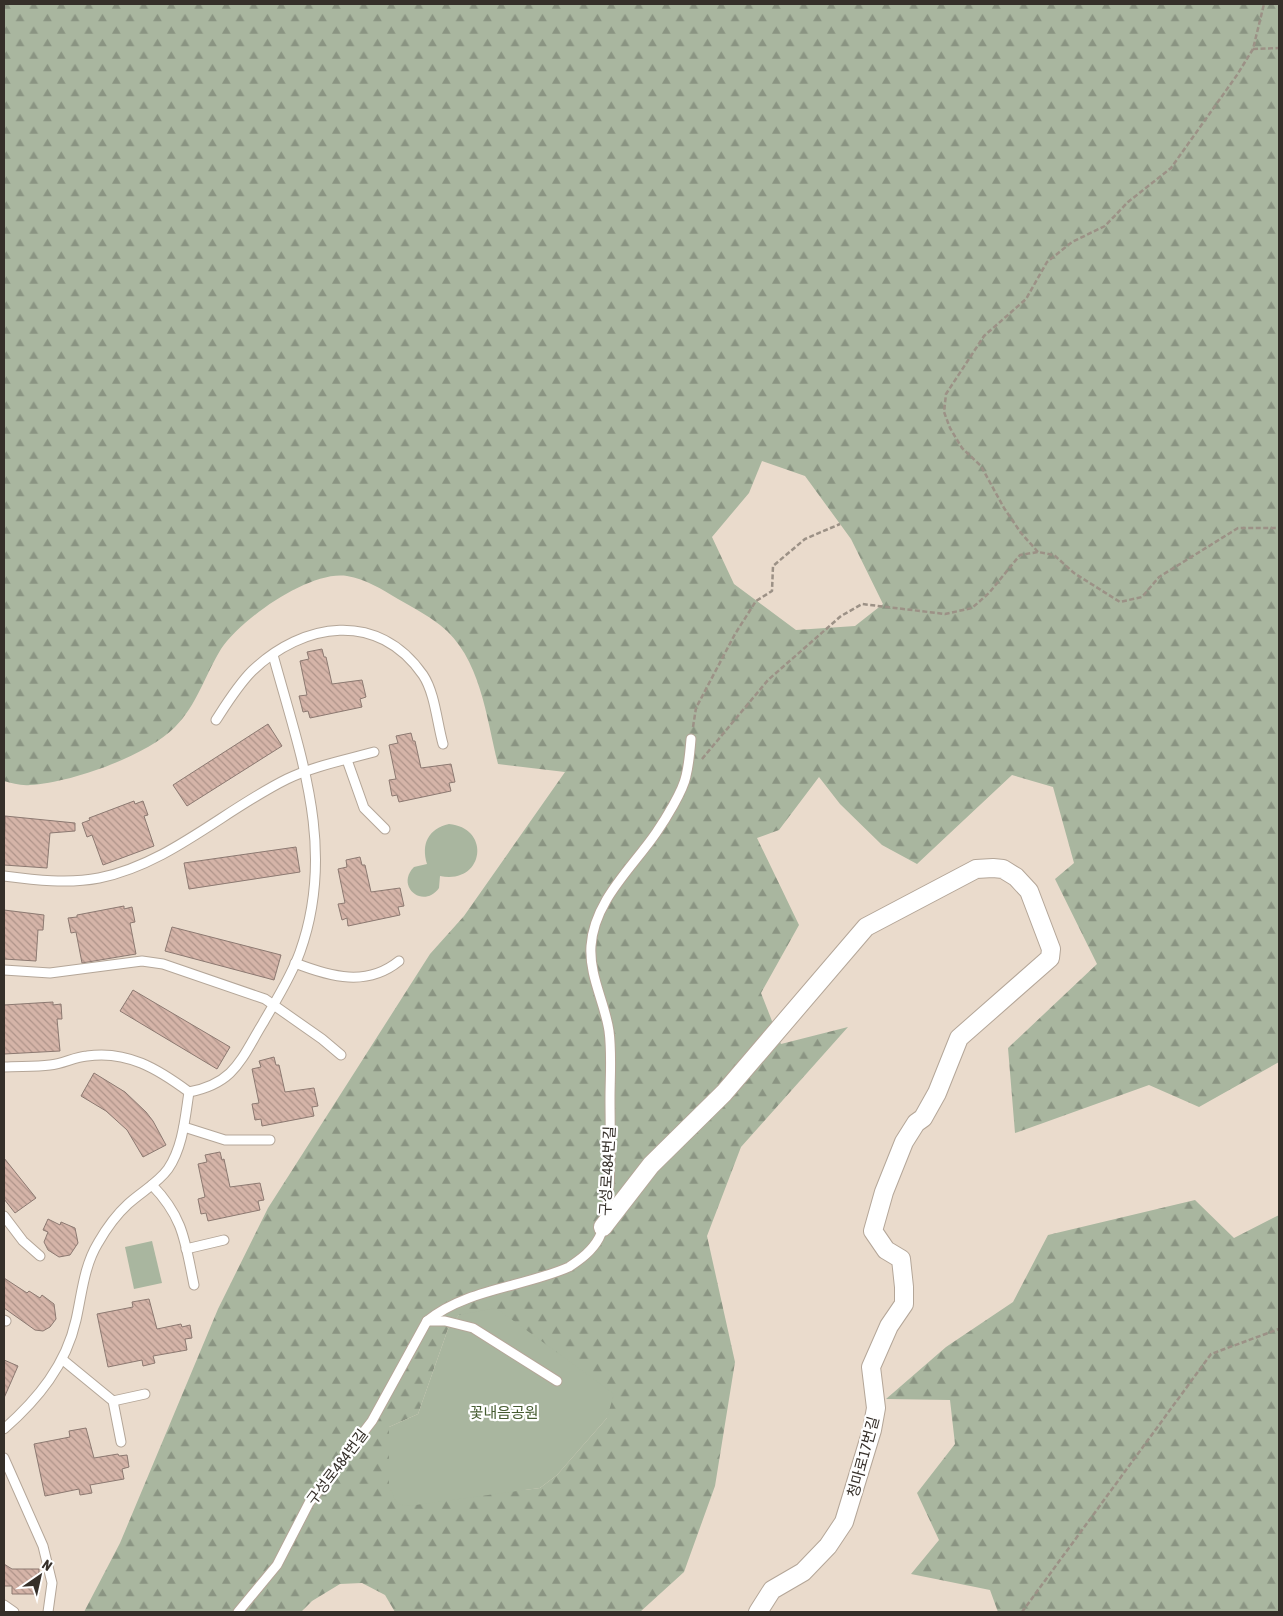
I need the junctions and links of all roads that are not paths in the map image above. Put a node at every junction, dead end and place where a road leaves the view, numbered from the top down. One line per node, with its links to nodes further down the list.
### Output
1 (273, 655): 2 (lane); 4 (lane); 7 (lane)
2 (216, 720)
3 (691, 739): 21 (lane, 구성로484번길)
4 (443, 744)
5 (374, 752): 6 (lane)
6 (347, 760): 7 (lane); 8 (lane)
7 (305, 771): 9 (lane); 11 (lane)
8 (385, 829)
9 (4, 876)
10 (399, 961): 11 (lane)
11 (295, 963): 13 (lane)
12 (4, 970): 13 (lane)
13 (273, 1004): 14 (lane); 16 (lane)
14 (341, 1055)
15 (4, 1066): 16 (lane)
16 (189, 1092): 17 (lane)
17 (184, 1127): 18 (lane); 19 (lane)
18 (270, 1140)
19 (152, 1184): 23 (lane); 27 (lane)
20 (4, 1216): 24 (lane)
21 (603, 1226): 26 (lane, 구성로484번길); 38 (street, 청마로17번길)
22 (224, 1240): 23 (lane)
23 (186, 1249): 25 (lane)
24 (40, 1256)
25 (194, 1285)
26 (427, 1321): 28 (lane); 37 (lane, 구성로484번길)
27 (63, 1360): 30 (lane); 31 (lane)
28 (557, 1381)
29 (145, 1394): 30 (lane)
30 (113, 1401): 32 (lane)
31 (4, 1428)
32 (121, 1442)
33 (4, 1458): 36 (lane)
34 (4, 1605): 35 (lane)
35 (14, 1612)
36 (48, 1612)
37 (238, 1612)
38 (758, 1612)

